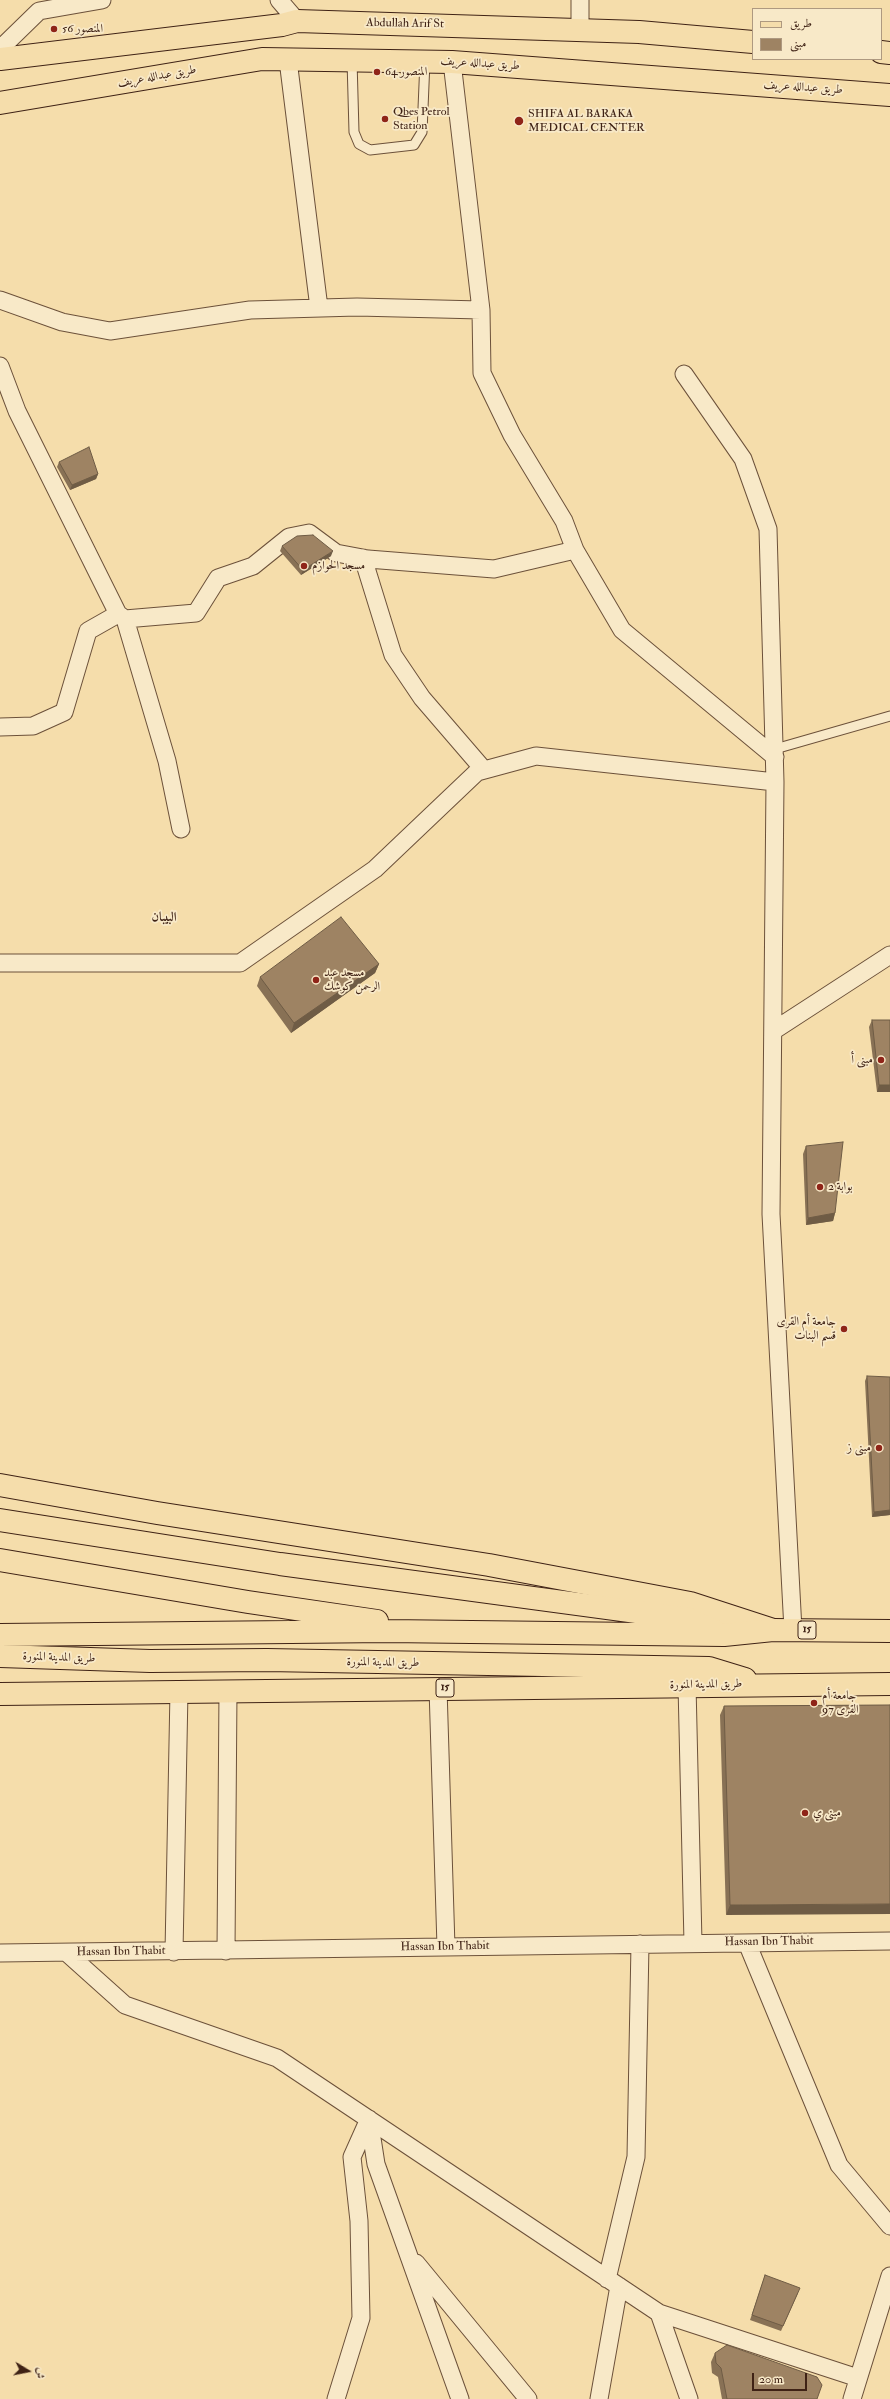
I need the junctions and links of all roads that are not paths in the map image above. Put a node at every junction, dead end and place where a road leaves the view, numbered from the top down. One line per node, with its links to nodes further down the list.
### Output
1 (102, 0): 7 (street)
2 (279, 0): 4 (street)
3 (580, 0): 5 (street)
4 (297, 21): 5 (main road, Abdullah Arif St); 8 (main road, Abdullah Arif St)
5 (580, 30): 6 (main road, Abdullah Arif St)
6 (752, 42)
7 (0, 50)
8 (0, 59)
9 (288, 60): 10 (main road, طريق عبدالله عريف); 14 (main road, طريق عبدالله عريف); 16 (street)
10 (352, 60): 11 (main road, طريق عبدالله عريف); 11 (lane)
11 (425, 61): 12 (main road, طريق عبدالله عريف)
12 (452, 62): 13 (main road, طريق عبدالله عريف); 17 (street)
13 (890, 95)
14 (0, 103)
15 (0, 300): 16 (street)
16 (319, 308): 17 (street)
17 (481, 310): 20 (street)
18 (0, 366): 22 (street)
19 (684, 374): 25 (street)
20 (575, 550): 21 (street); 25 (street)
21 (364, 558): 22 (street); 26 (street)
22 (121, 617): 24 (street); 28 (street)
23 (890, 716): 25 (lane)
24 (0, 727)
25 (774, 753): 27 (street)
26 (484, 770): 27 (street); 30 (street)
27 (775, 782): 31 (street)
28 (181, 828)
29 (890, 955): 31 (street)
30 (0, 963)
31 (773, 1031): 35 (street)
32 (0, 1485): 35 (main road)
33 (0, 1520): 38 (main road)
34 (0, 1560): 38 (main road)
35 (783, 1630): 36 (main road, 15); 38 (main road, 15)
36 (890, 1631)
37 (0, 1635): 38 (main road)
38 (724, 1635)
39 (0, 1656): 41 (main road, طريق المدينة المنورة / 15)
40 (890, 1684): 41 (main road, طريق المدينة المنورة / 15)
41 (764, 1685): 42 (main road, طريق المدينة المنورة / 15)
42 (687, 1686): 43 (main road, طريق المدينة المنورة / 15); 50 (street)
43 (438, 1688): 45 (main road, طريق المدينة المنورة / 15); 51 (street)
44 (179, 1691): 45 (main road, طريق المدينة المنورة / 15); 46 (main road, طريق المدينة المنورة / 15); 53 (street)
45 (228, 1691): 52 (street)
46 (0, 1694)
47 (890, 1941): 48 (street, Hassan Ibn Thabit)
48 (747, 1943): 50 (street, Hassan Ibn Thabit); 57 (street)
49 (640, 1944): 50 (street, Hassan Ibn Thabit); 51 (street, Hassan Ibn Thabit); 60 (street)
50 (692, 1944)
51 (446, 1947): 52 (street, Hassan Ibn Thabit)
52 (226, 1951): 53 (street, Hassan Ibn Thabit)
53 (174, 1952): 55 (street, Hassan Ibn Thabit)
54 (0, 1953): 55 (street, Hassan Ibn Thabit)
55 (67, 1953): 56 (street)
56 (369, 2119): 58 (street); 60 (street); 63 (street)
57 (890, 2226)
58 (408, 2254): 64 (street); 65 (street)
59 (890, 2276): 62 (street)
60 (613, 2283): 61 (street); 66 (street)
61 (659, 2313): 62 (street); 67 (street)
62 (858, 2378): 68 (street)
63 (336, 2399)
64 (460, 2399)
65 (528, 2399)
66 (599, 2399)
67 (689, 2399)
68 (852, 2399)

